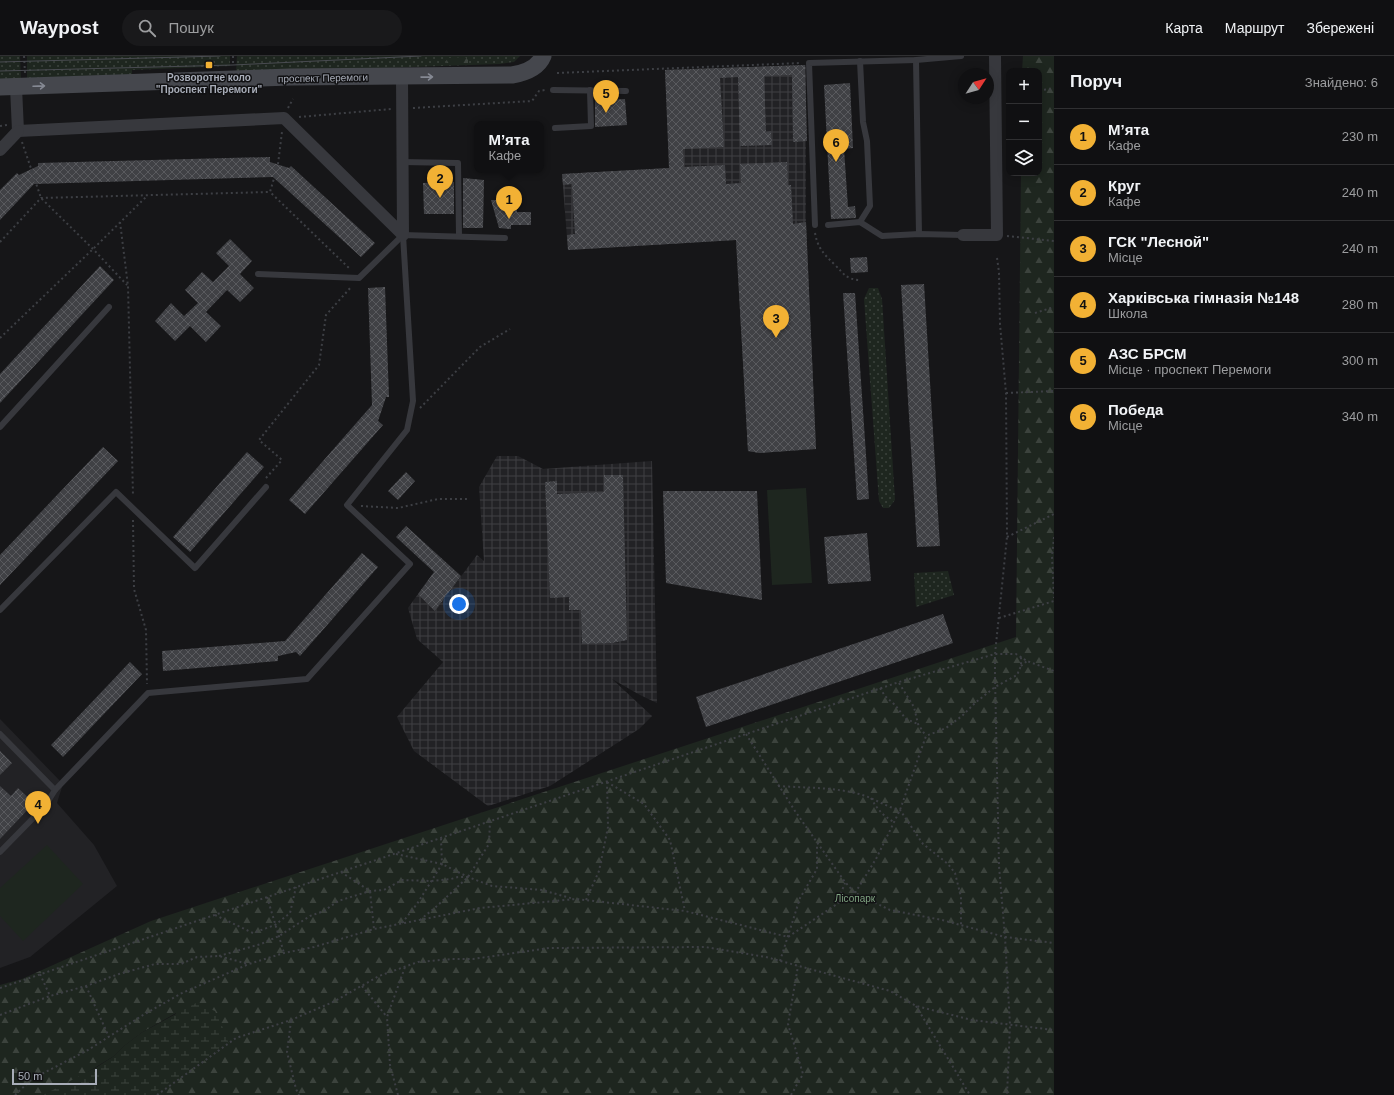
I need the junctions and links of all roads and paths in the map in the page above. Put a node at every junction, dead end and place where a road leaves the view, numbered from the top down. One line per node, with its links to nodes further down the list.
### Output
1 (24, 56): 10 (path)
2 (543, 56): 9 (main road, проспект Перемоги, one-way to 2)
3 (961, 56): 5 (lane)
4 (995, 56): 32 (street)
5 (916, 60): 6 (lane); 31 (lane)
6 (860, 61): 7 (lane); 28 (lane)
7 (809, 63): 8 (path); 29 (lane)
8 (557, 73)
9 (402, 77): 10 (main road, проспект Перемоги, one-way to 9); 16 (street)
10 (14, 83): 19 (street)
11 (1054, 89): 14 (path)
12 (554, 90): 13 (lane); 16 (path)
13 (590, 90): 15 (lane); 18 (lane)
14 (1042, 90)
15 (626, 91)
16 (402, 108): 17 (path); 21 (street)
17 (284, 118): 19 (street); 22 (path); 33 (street)
18 (555, 128)
19 (18, 131): 20 (street); 26 (path)
20 (0, 150)
21 (402, 162): 33 (street); 34 (lane)
22 (278, 164)
23 (275, 175): 24 (path)
24 (270, 192): 25 (path); 42 (path)
25 (146, 196): 26 (path); 27 (path)
26 (41, 198): 38 (path); 39 (path)
27 (120, 222): 39 (path); 44 (path)
28 (860, 222): 30 (lane); 31 (lane)
29 (815, 225): 43 (path)
30 (828, 225)
31 (919, 234): 32 (lane)
32 (963, 234)
33 (403, 235): 34 (lane); 42 (lane); 52 (lane)
34 (459, 236): 35 (lane)
35 (505, 238)
36 (1014, 238): 37 (path)
37 (1054, 241)
38 (0, 242)
39 (93, 249): 44 (path); 49 (path)
40 (997, 258): 51 (path)
41 (258, 274): 42 (lane)
42 (359, 278): 54 (path)
43 (859, 280)
44 (128, 286): 57 (path)
45 (110, 307): 53 (lane)
46 (1054, 308): 47 (path)
47 (1035, 313)
48 (510, 329): 52 (path)
49 (0, 338)
50 (1054, 390): 51 (path)
51 (1006, 392): 59 (path)
52 (409, 420): 56 (lane)
53 (0, 427)
54 (264, 485): 57 (lane)
55 (470, 498): 56 (path)
56 (347, 506): 72 (lane)
57 (133, 508): 62 (lane); 72 (path)
58 (1054, 514): 59 (path)
59 (1007, 536): 63 (path)
60 (1054, 537): 61 (path)
61 (1054, 600): 63 (path)
62 (0, 610)
63 (1000, 618): 64 (path)
64 (996, 654): 65 (path); 69 (path); 70 (path)
65 (1021, 657): 66 (path); 67 (path)
66 (1027, 661): 67 (path); 68 (path)
67 (1022, 666): 70 (path)
68 (1054, 671)
69 (899, 682): 71 (path); 73 (path)
70 (995, 687): 76 (path); 109 (path)
71 (880, 688): 73 (path); 75 (path)
72 (148, 693): 79 (lane)
73 (918, 724): 76 (path)
74 (0, 734): 79 (lane)
75 (746, 734): 77 (path); 78 (path)
76 (926, 736): 81 (path)
77 (607, 782): 82 (path); 98 (path); 100 (path)
78 (778, 786): 80 (path); 85 (path)
79 (55, 790): 86 (lane)
80 (870, 798): 81 (path); 83 (path)
81 (900, 810): 83 (path); 105 (path)
82 (490, 821): 84 (path); 90 (path)
83 (894, 822): 95 (path)
84 (441, 838): 87 (path); 88 (path)
85 (817, 843): 92 (path); 108 (path)
86 (0, 852)
87 (395, 854): 88 (path); 89 (path)
88 (442, 864): 90 (path); 91 (path)
89 (341, 872): 93 (path); 94 (path)
90 (468, 877): 91 (path); 97 (path); 102 (path)
91 (431, 881): 94 (path); 103 (path)
92 (845, 882): 95 (path); 99 (path)
93 (296, 887): 96 (path); 104 (path)
94 (370, 891): 106 (path); 107 (path)
95 (855, 893): 99 (path); 105 (path)
96 (267, 897): 101 (path); 104 (path)
97 (576, 899): 98 (path); 102 (path)
98 (586, 900): 100 (path)
99 (837, 904): 108 (path)
100 (685, 911): 108 (path)
101 (215, 915): 104 (path); 119 (path)
102 (419, 920): 103 (path)
103 (401, 924): 106 (path)
104 (275, 925): 107 (path)
105 (961, 925): 109 (path)
106 (374, 929): 113 (path)
107 (279, 936): 113 (path); 114 (path)
108 (788, 937): 112 (path)
109 (1005, 937): 110 (path); 128 (path)
110 (1054, 943)
111 (785, 944): 112 (path)
112 (784, 948): 115 (path)
113 (284, 953): 116 (path)
114 (219, 956): 116 (path); 120 (path)
115 (780, 961): 117 (path); 118 (path)
116 (249, 964): 130 (path)
117 (798, 966): 124 (path); 135 (path)
118 (406, 967): 121 (path); 126 (path)
119 (40, 974): 122 (path); 123 (path)
120 (86, 986): 123 (path); 130 (path)
121 (362, 986): 126 (path); 127 (path)
122 (0, 988)
123 (50, 996): 125 (path)
124 (916, 1006): 128 (path); 136 (path)
125 (0, 1015)
126 (387, 1017): 134 (path)
127 (291, 1020): 132 (path); 133 (path)
128 (1010, 1025): 129 (path); 137 (path)
129 (1054, 1030)
130 (109, 1037): 131 (path)
131 (15, 1095)
132 (157, 1095)
133 (300, 1095)
134 (398, 1095)
135 (791, 1095)
136 (970, 1095)
137 (1007, 1095)

